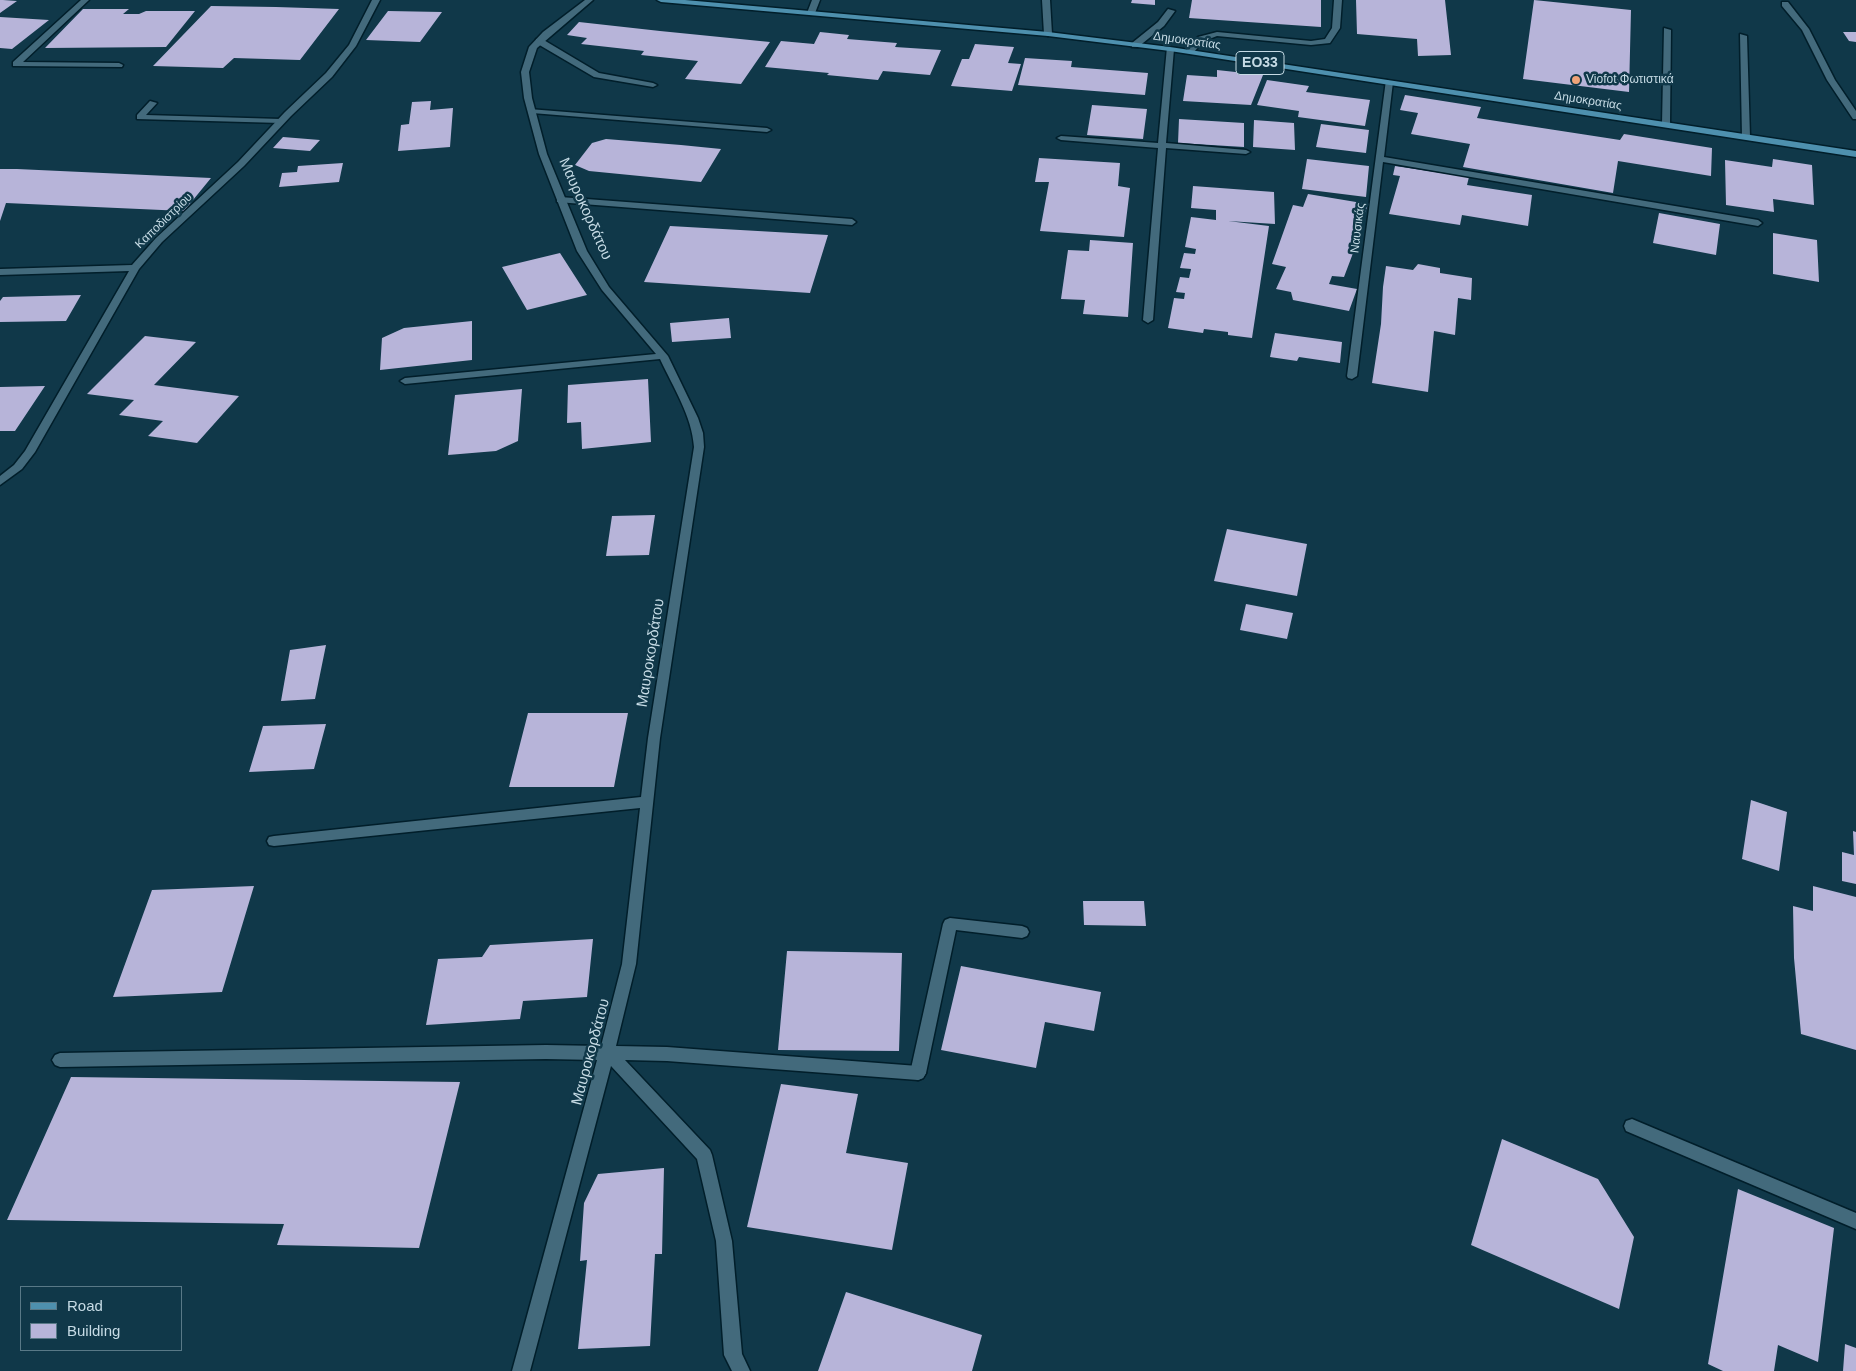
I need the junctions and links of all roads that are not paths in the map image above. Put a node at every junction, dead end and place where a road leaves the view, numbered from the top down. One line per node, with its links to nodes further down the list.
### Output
1 (85, 0): 18 (street)
2 (376, 0): 24 (street, Καποδιστρίου)
3 (590, 0): 14 (street, Μαυροκορδάτου)
4 (660, 0): 10 (main road, Δημοκρατίας / ΕΟ33)
5 (816, 0): 10 (street)
6 (1046, 0): 12 (street)
7 (1338, 0): 17 (street)
8 (1785, 4): 23 (street)
9 (1170, 11): 15 (street)
10 (811, 13): 12 (main road, Δημοκρατίας / ΕΟ33)
11 (1667, 30): 25 (street)
12 (1048, 34): 15 (main road, Δημοκρατίας / ΕΟ33)
13 (1742, 36): 27 (street)
14 (539, 41): 20 (street); 22 (street, Μαυροκορδάτου)
15 (1135, 45): 16 (main road, Δημοκρατίας / ΕΟ33)
16 (1170, 49): 17 (main road, Δημοκρατίας / ΕΟ33); 29 (street)
17 (1190, 52): 19 (main road, Δημοκρατίας / ΕΟ33)
18 (119, 65)
19 (1388, 82): 25 (main road, Δημοκρατίας / ΕΟ33); 32 (street, Ναυσικάς)
20 (653, 85)
21 (153, 103): 24 (street)
22 (532, 111): 26 (street); 33 (street, Μαυροκορδάτου)
23 (1856, 117)
24 (281, 121): 36 (street, Καποδιστρίου)
25 (1666, 124): 27 (main road, Δημοκρατίας / ΕΟ33)
26 (767, 130)
27 (1746, 136): 31 (main road, Δημοκρατίας / ΕΟ33)
28 (1061, 138): 29 (street)
29 (1162, 146): 30 (street); 38 (street)
30 (1246, 152)
31 (1856, 154)
32 (1379, 159): 35 (street); 40 (street, Ναυσικάς)
33 (560, 200): 34 (street); 39 (street, Μαυροκορδάτου)
34 (852, 222)
35 (1758, 223)
36 (135, 268): 37 (street); 42 (street, Καποδιστρίου)
37 (0, 272)
38 (1148, 320)
39 (663, 356): 41 (street); 43 (street, Μαυροκορδάτου)
40 (1352, 376)
41 (405, 380)
42 (0, 482)
43 (645, 802): 44 (street); 46 (street, Μαυροκορδάτου)
44 (274, 841)
45 (1022, 932): 46 (street)
46 (609, 1053): 47 (street); 50 (street, Μαυροκορδάτου); 51 (street)
47 (60, 1060)
48 (1632, 1126): 49 (street)
49 (1856, 1221)
50 (521, 1371)
51 (741, 1371)

